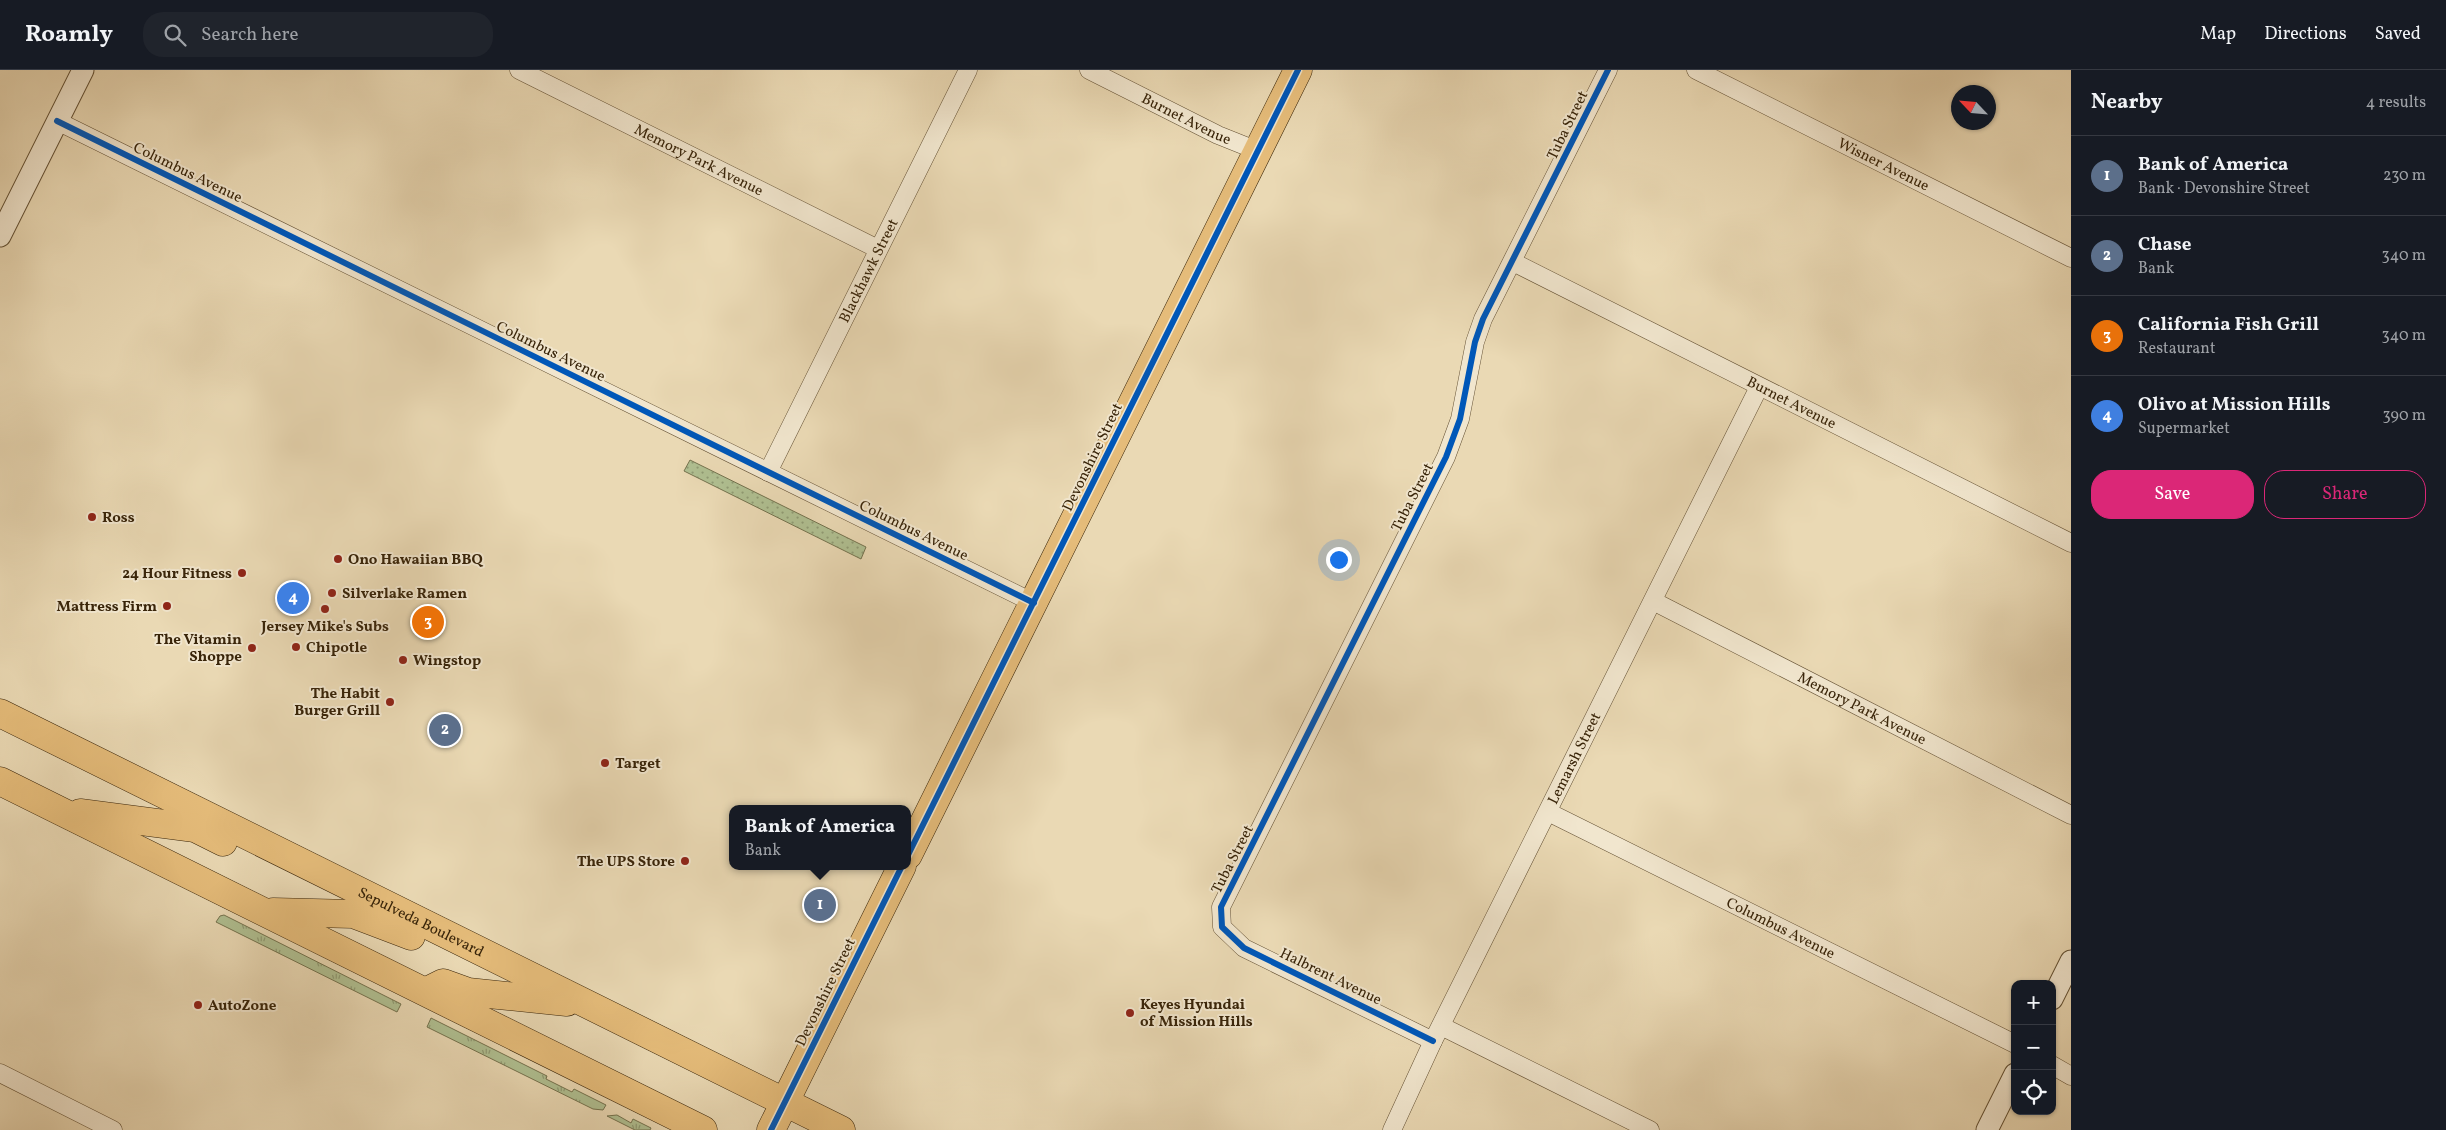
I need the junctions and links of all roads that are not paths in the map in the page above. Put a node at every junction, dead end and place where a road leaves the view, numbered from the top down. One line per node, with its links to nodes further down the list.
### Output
1 (83, 70): 8 (street)
2 (519, 70): 11 (street, Memory Park Avenue)
3 (968, 70): 11 (street, Blackhawk Street)
4 (1089, 70): 9 (street, Burnet Avenue)
5 (1298, 70): 9 (main road, Devonshire Street)
6 (1608, 70): 13 (street, Tuba Street)
7 (1696, 70): 12 (street, Wisner Avenue)
8 (57, 122): 10 (street); 15 (street, Columbus Avenue)
9 (1258, 151): 18 (main road, Devonshire Street)
10 (0, 236)
11 (878, 250): 15 (street, Blackhawk Street)
12 (2071, 258)
13 (1512, 262): 14 (street, Burnet Avenue); 34 (street, Tuba Street)
14 (1759, 387): 16 (street, Burnet Avenue); 17 (street, Lemarsh Street)
15 (768, 472): 18 (street, Columbus Avenue)
16 (2071, 544)
17 (1653, 601): 26 (street, Lemarsh Street); 27 (street, Memory Park Avenue)
18 (1034, 604): 29 (main road, Devonshire Street)
19 (0, 713): 21 (main road, Sepulveda Boulevard)
20 (0, 722): 21 (main road)
21 (33, 729): 23 (main road, Sepulveda Boulevard)
22 (0, 734): 23 (main road)
23 (85, 755): 28 (main road, Sepulveda Boulevard)
24 (0, 781): 25 (main road)
25 (59, 810): 28 (main road); 31 (main road)
26 (1548, 812): 40 (street, Lemarsh Street); 41 (street, Columbus Avenue)
27 (2071, 815)
28 (250, 837): 32 (main road, Sepulveda Boulevard)
29 (911, 849)
30 (900, 870): 46 (main road, Devonshire Street)
31 (223, 892): 32 (main road); 33 (main road)
32 (386, 905): 35 (main road, Sepulveda Boulevard)
33 (264, 912): 35 (main road); 38 (main road)
34 (1222, 927): 40 (street, Halbrent Avenue)
35 (452, 937): 39 (main road, Sepulveda Boulevard)
36 (2071, 962): 37 (street)
37 (2056, 991)
38 (425, 992): 39 (main road); 48 (main road)
39 (586, 1004): 46 (main road, Sepulveda Boulevard)
40 (1437, 1033): 51 (street, Lemarsh Street); 52 (street, Halbrent Avenue)
41 (2011, 1042)
42 (2056, 1067): 44 (street)
43 (0, 1073): 47 (street)
44 (2071, 1076)
45 (2011, 1082): 53 (street)
46 (785, 1102): 49 (main road, Devonshire Street); 50 (main road, Sepulveda Boulevard)
47 (113, 1130)
48 (703, 1130)
49 (771, 1130)
50 (842, 1130)
51 (1392, 1130)
52 (1650, 1130)
53 (1987, 1130)

